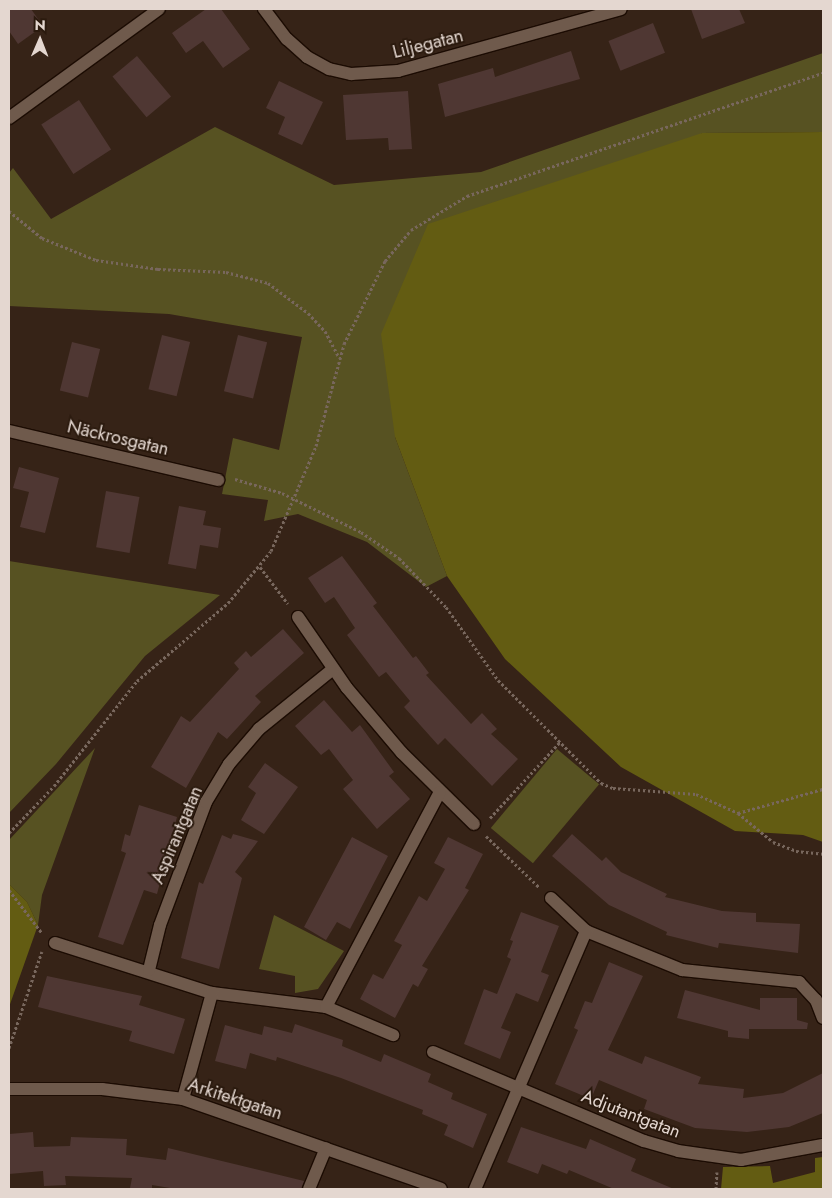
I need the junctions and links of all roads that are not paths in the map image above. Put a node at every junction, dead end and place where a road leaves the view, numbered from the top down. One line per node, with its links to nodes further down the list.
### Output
1 (159, 9): 4 (street)
2 (264, 9): 3 (street, Liljegatan)
3 (621, 9)
4 (9, 118)
5 (9, 431): 6 (street, Näckrosgatan)
6 (218, 480)
7 (298, 617): 8 (street)
8 (333, 669): 9 (street); 14 (street, Aspirantgatan)
9 (440, 792): 10 (street); 16 (street)
10 (477, 827)
11 (551, 898): 12 (street)
12 (586, 931): 17 (street); 20 (street)
13 (51, 941): 14 (street)
14 (149, 970): 15 (street)
15 (212, 993): 16 (street); 22 (street)
16 (326, 1007): 18 (street)
17 (823, 1018)
18 (392, 1035)
19 (433, 1052): 20 (street)
20 (520, 1088): 23 (street, Adjutantgatan); 27 (street)
21 (9, 1089): 22 (street, Arkitektgatan)
22 (183, 1099): 24 (street, Arkitektgatan)
23 (823, 1145)
24 (326, 1148): 25 (street); 26 (street, Arkitektgatan)
25 (309, 1189)
26 (441, 1189)
27 (475, 1189)

